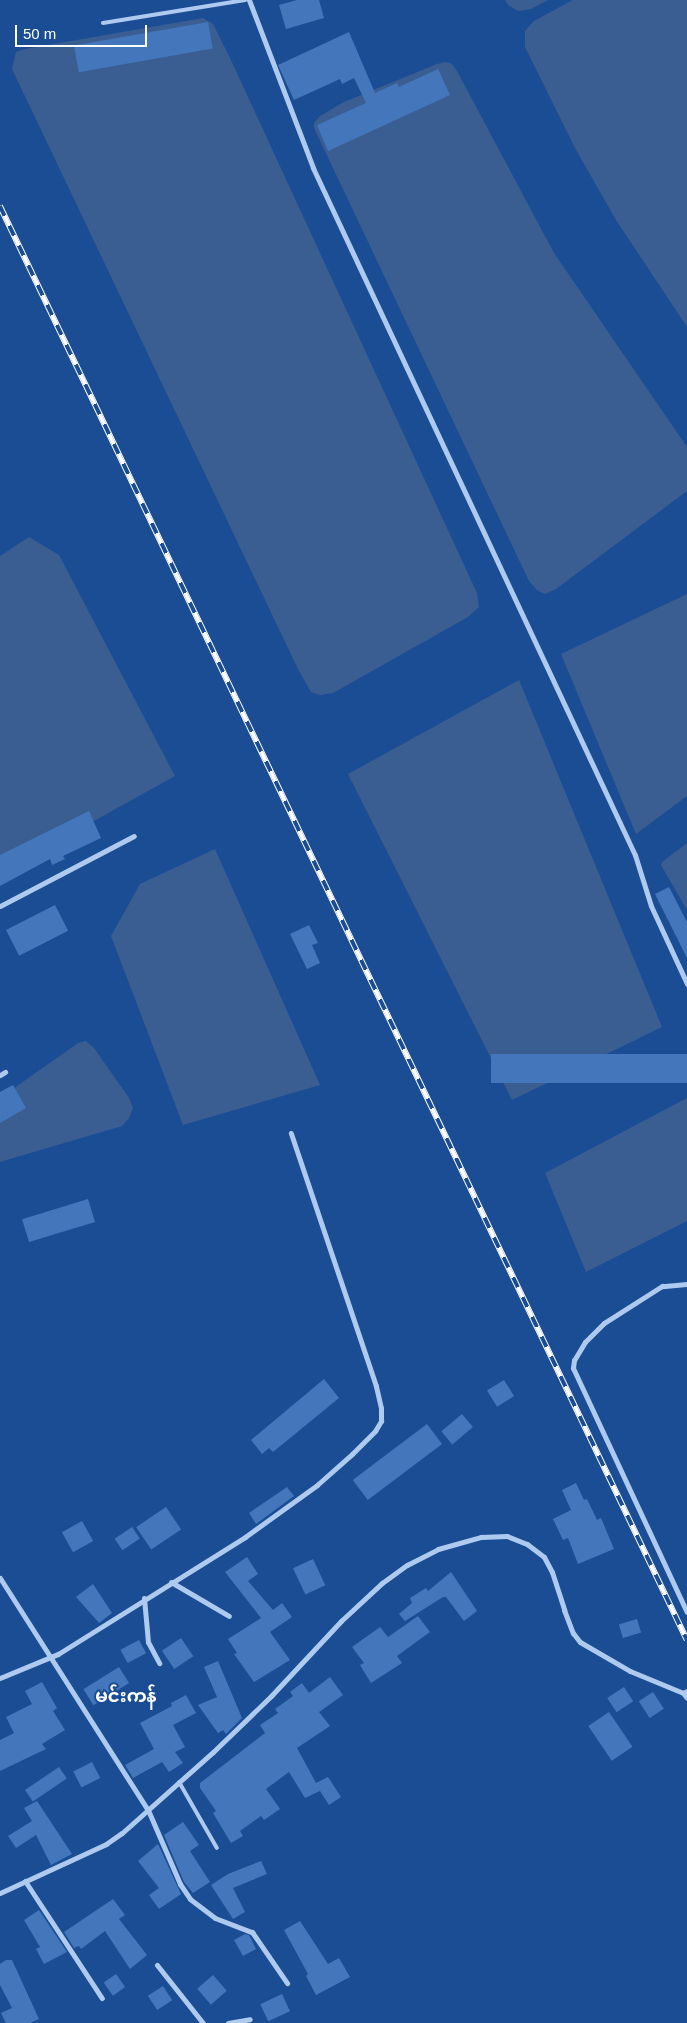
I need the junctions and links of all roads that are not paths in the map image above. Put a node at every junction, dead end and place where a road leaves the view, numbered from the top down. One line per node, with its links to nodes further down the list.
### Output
1 (247, 0): 2 (lane); 5 (street)
2 (103, 23)
3 (134, 836): 4 (street)
4 (0, 906)
5 (687, 984)
6 (291, 1133): 9 (street)
7 (687, 1284): 11 (street)
8 (0, 1578): 13 (street)
9 (171, 1582): 10 (street); 12 (street)
10 (144, 1598): 13 (street); 14 (street)
11 (687, 1612)
12 (229, 1616)
13 (52, 1657): 15 (street); 19 (street)
14 (160, 1663)
15 (0, 1678)
16 (685, 1692): 17 (street); 18 (street)
17 (687, 1698)
18 (179, 1782): 19 (street); 20 (lane)
19 (148, 1810): 21 (street); 24 (street)
20 (217, 1848)
21 (25, 1881): 22 (street); 25 (street)
22 (0, 1893)
23 (157, 1965): 27 (street)
24 (287, 1983)
25 (102, 1998)
26 (250, 2019): 28 (street)
27 (203, 2023)
28 (228, 2023)

